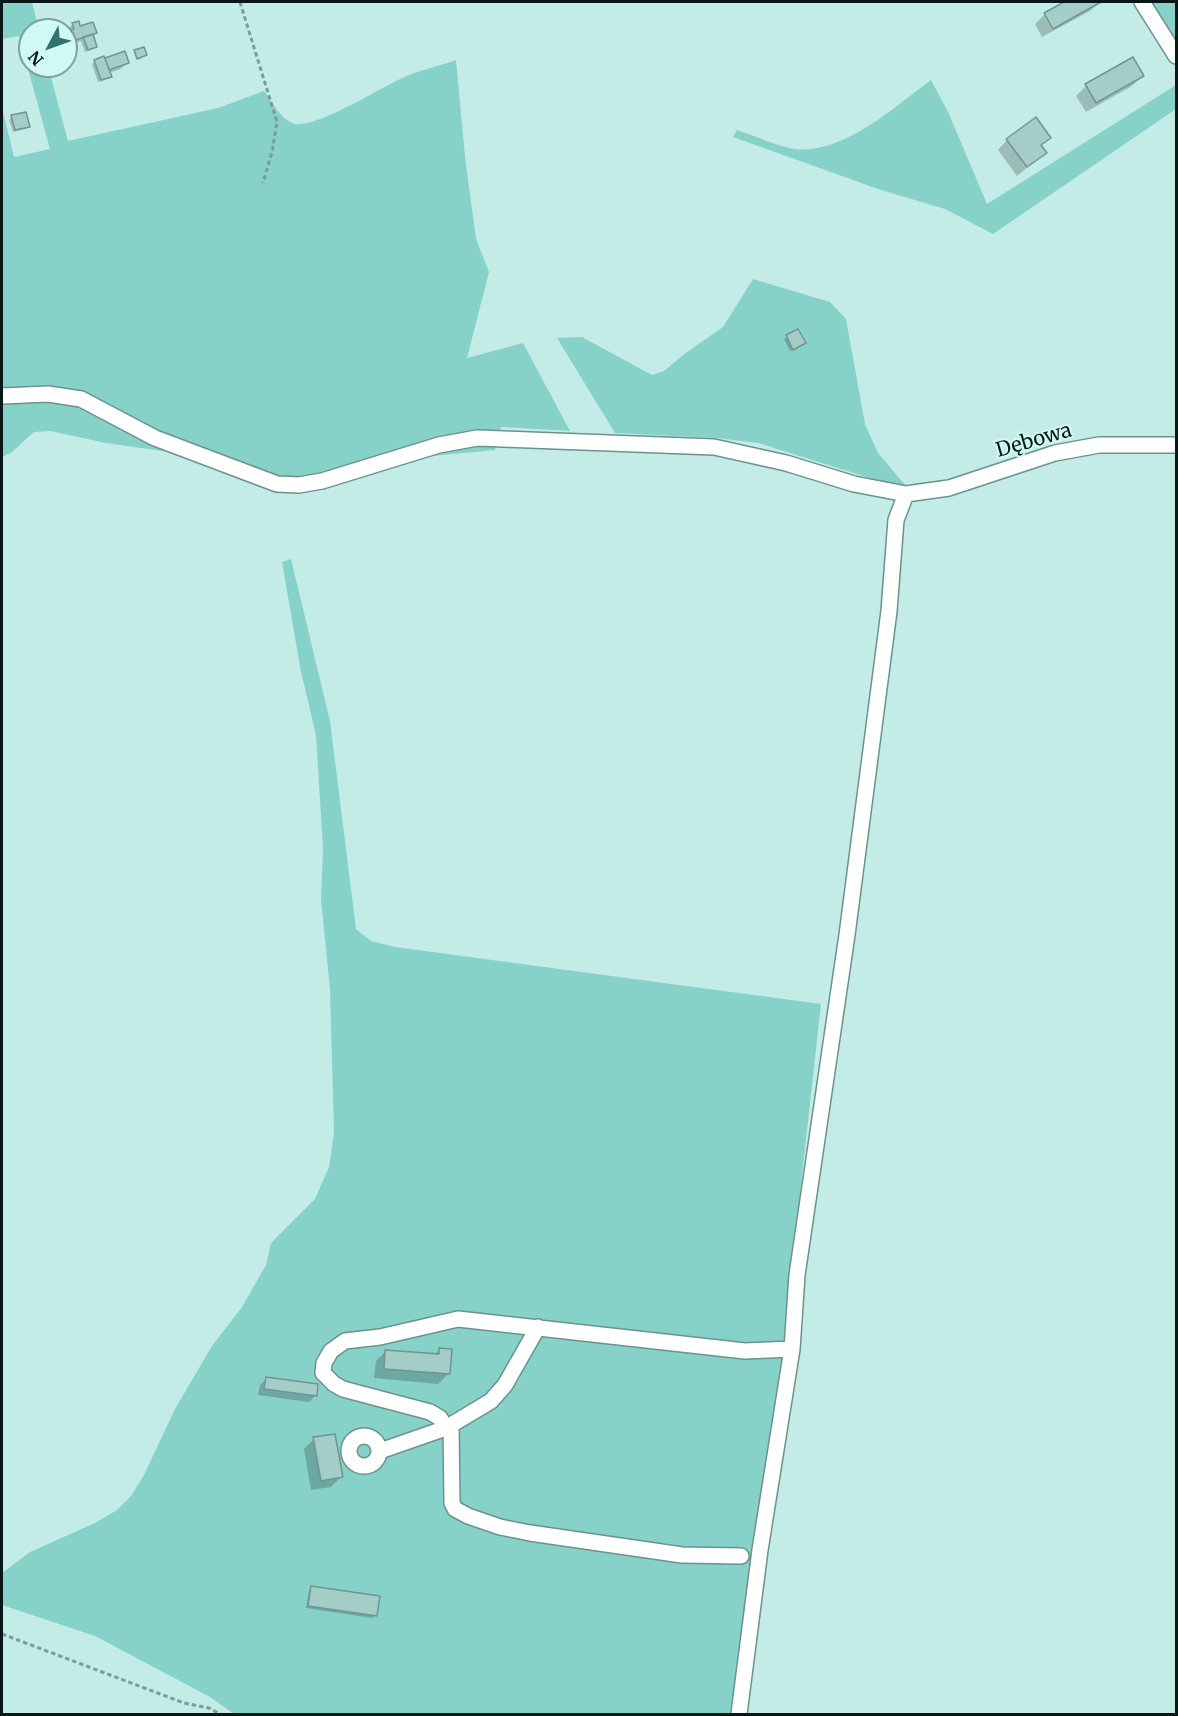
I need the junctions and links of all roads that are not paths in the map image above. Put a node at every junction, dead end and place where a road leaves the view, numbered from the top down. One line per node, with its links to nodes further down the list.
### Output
1 (1142, 2): 2 (street)
2 (1176, 56)
3 (2, 396): 5 (street, Dębowa)
4 (1176, 445): 5 (street, Dębowa)
5 (906, 494): 7 (street)
6 (538, 1328): 7 (street); 8 (street); 8 (street)
7 (792, 1349): 11 (street)
8 (449, 1426): 9 (street); 10 (street)
9 (380, 1451)
10 (741, 1556)
11 (739, 1714)

